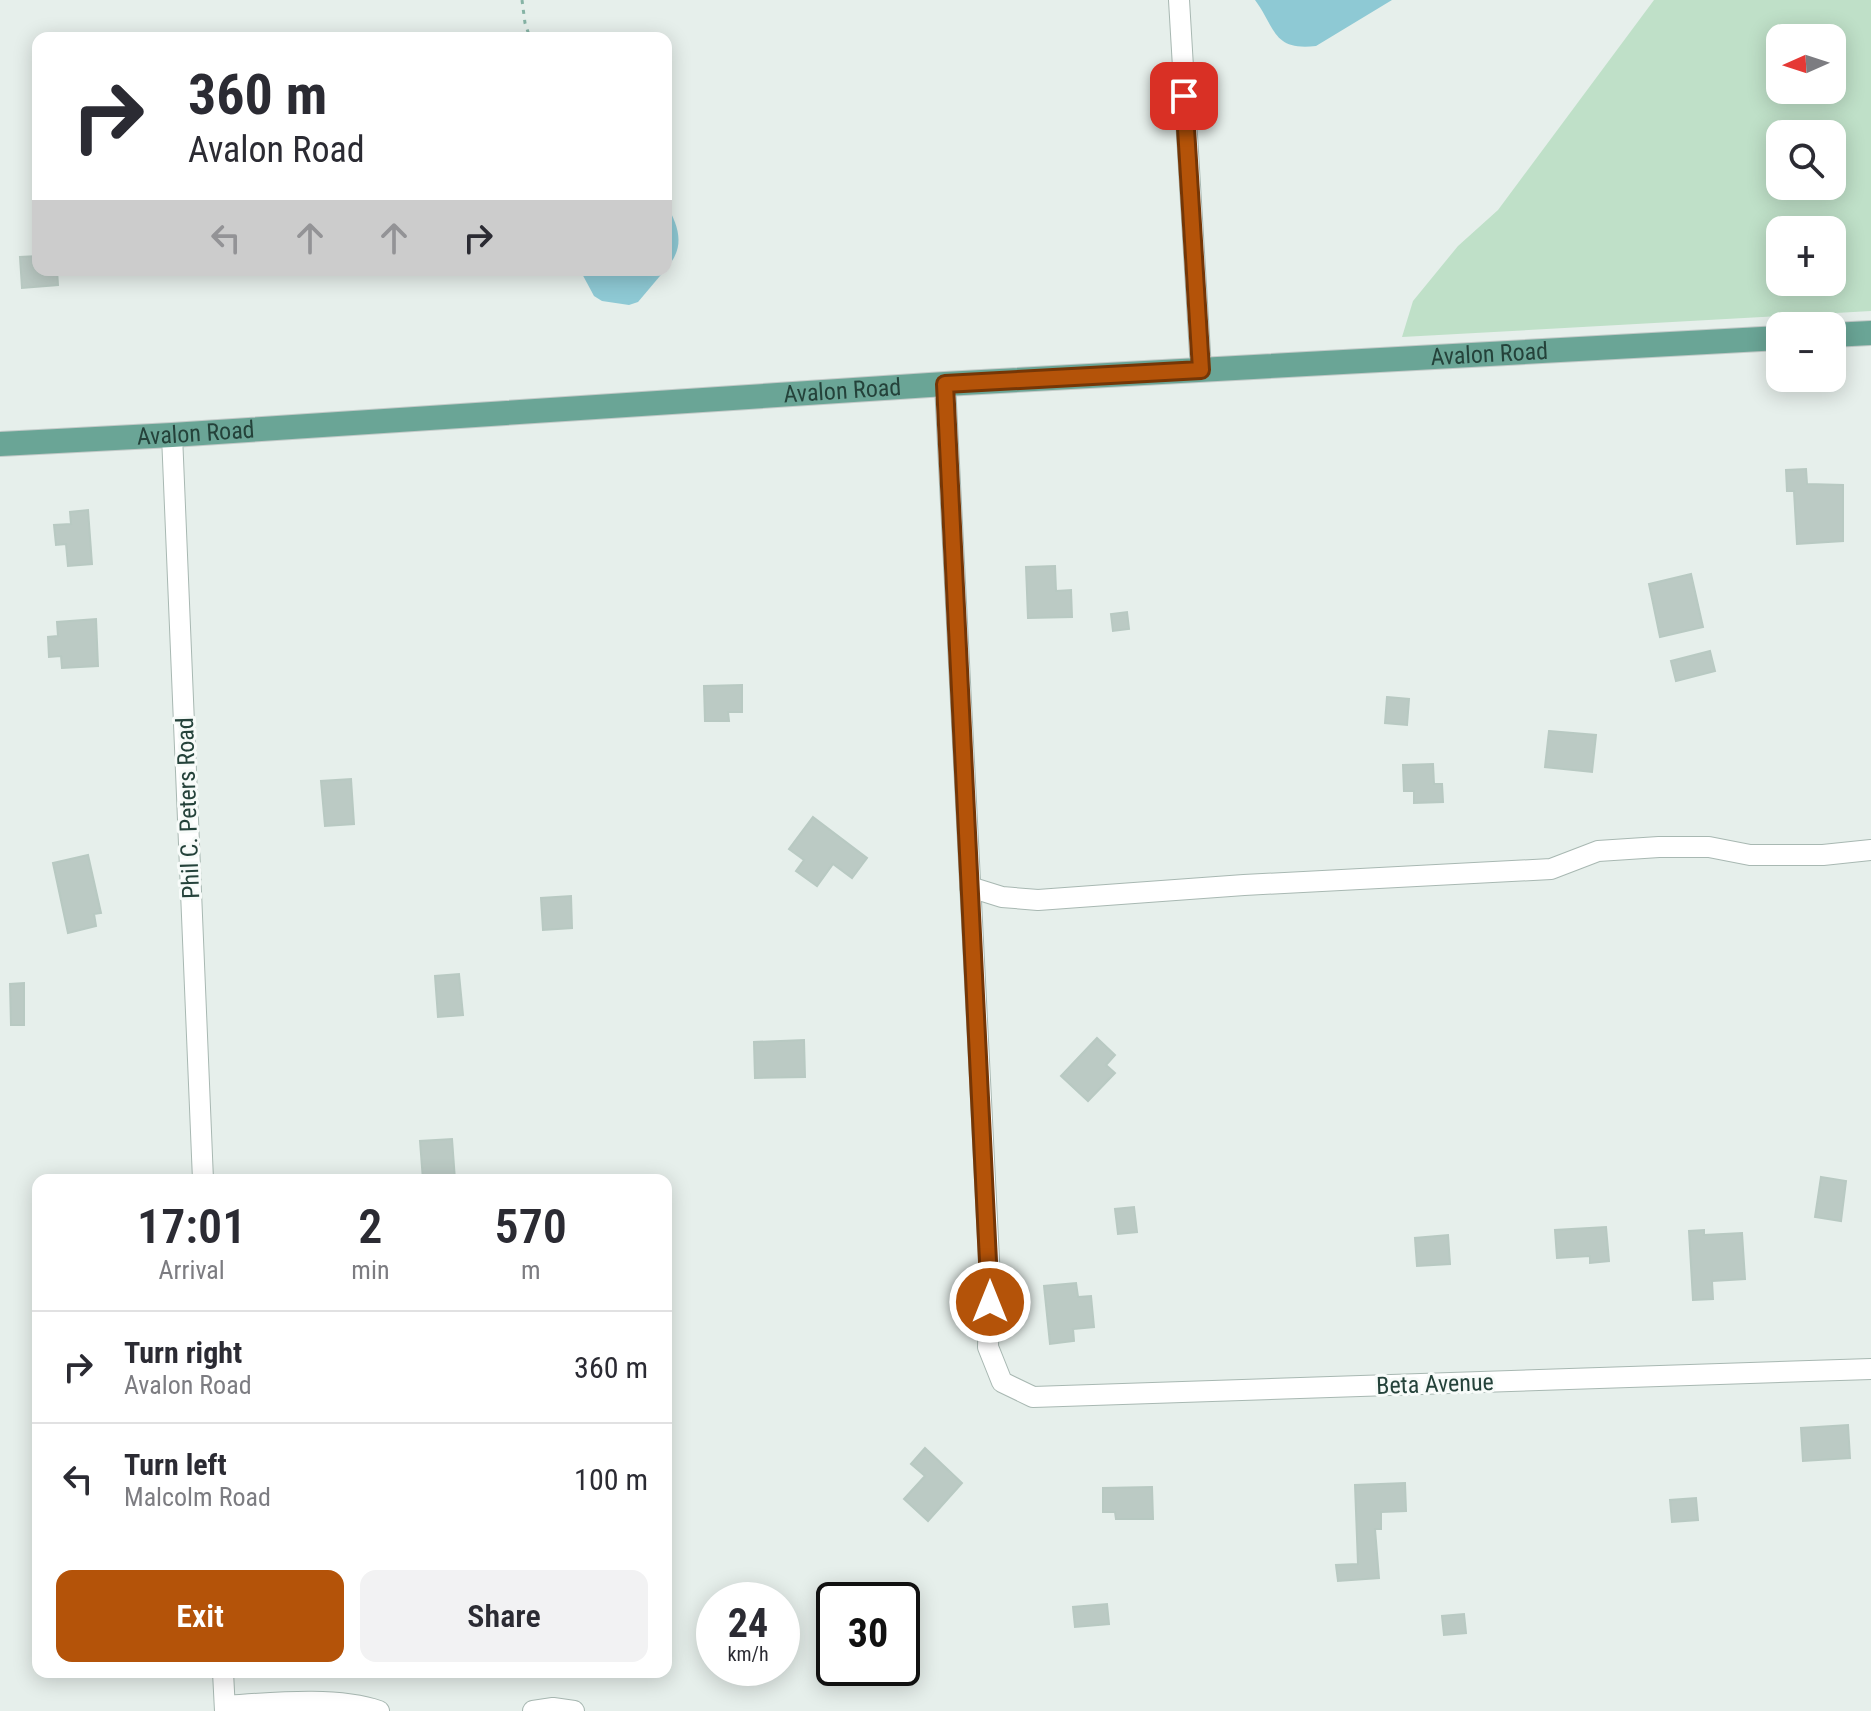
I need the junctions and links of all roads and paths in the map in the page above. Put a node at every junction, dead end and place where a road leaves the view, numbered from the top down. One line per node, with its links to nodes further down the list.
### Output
1 (522, 0): 3 (path)
2 (1179, 0): 7 (street)
3 (528, 32)
4 (1871, 333): 5 (main road)
5 (1846, 334)
6 (1766, 339): 7 (main road, Avalon Road)
7 (1201, 370): 8 (main road, Avalon Road)
8 (945, 384): 9 (main road, Avalon Road); 12 (street)
9 (172, 435): 10 (main road, Avalon Road); 13 (street, Phil C. Peters Road)
10 (0, 444)
11 (1871, 850): 12 (street)
12 (970, 887): 14 (street, Beta Avenue)
13 (203, 1174)
14 (1871, 1369)
15 (223, 1678): 16 (street)
16 (225, 1709): 17 (street)
17 (379, 1711)
18 (533, 1711): 19 (street)
19 (574, 1711)

